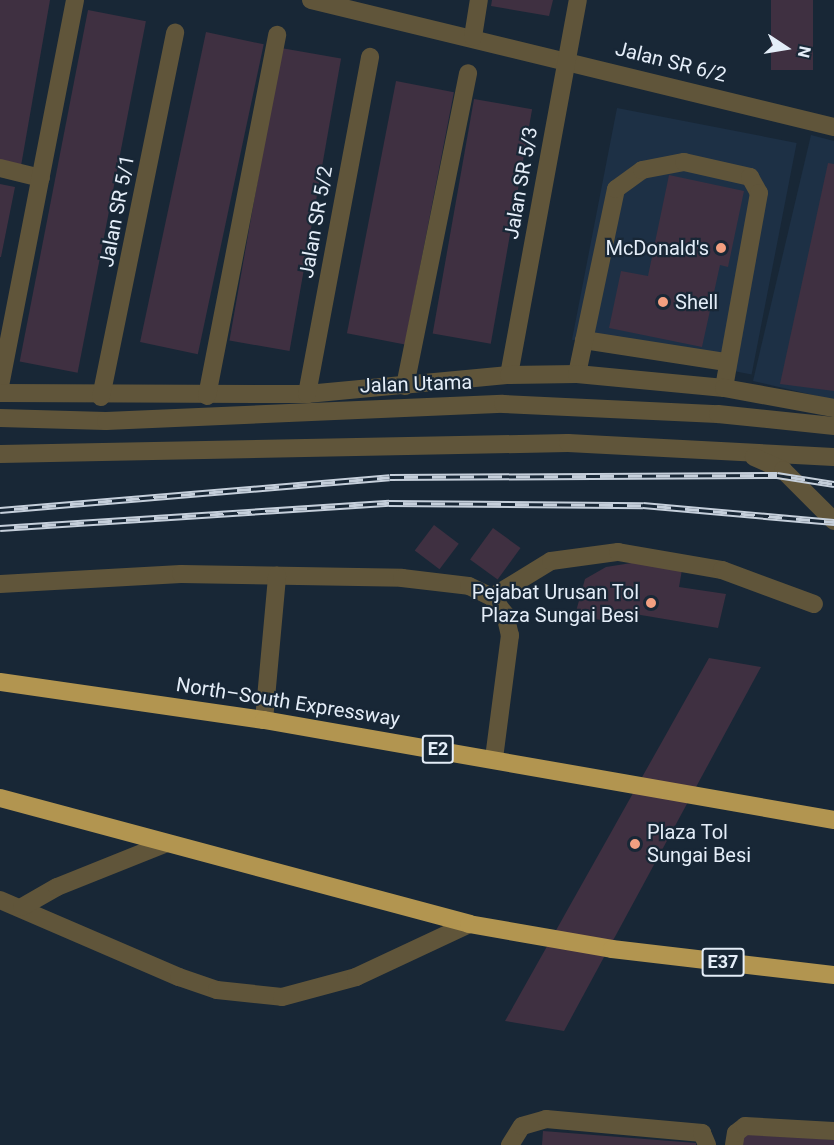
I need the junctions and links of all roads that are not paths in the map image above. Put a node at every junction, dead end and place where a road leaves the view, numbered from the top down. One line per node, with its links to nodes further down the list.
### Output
1 (75, 0): 14 (street)
2 (311, 0): 5 (street, Jalan SR 6/2)
3 (479, 0): 8 (street)
4 (578, 0): 10 (street, Jalan SR 5/3)
5 (378, 8): 8 (street, Jalan SR 6/2)
6 (175, 32): 25 (street, Jalan SR 5/1)
7 (277, 35): 24 (street)
8 (473, 37): 10 (street, Jalan SR 6/2)
9 (370, 57): 23 (street, Jalan SR 5/2)
10 (567, 59): 12 (street, Jalan SR 6/2); 18 (street, Jalan SR 5/3)
11 (468, 73): 20 (street)
12 (834, 127)
13 (0, 168): 14 (street)
14 (41, 178): 19 (street)
15 (584, 340): 16 (street); 16 (street); 17 (street)
16 (726, 362): 21 (street)
17 (577, 374): 18 (street); 21 (street)
18 (509, 375): 20 (street)
19 (0, 386)
20 (405, 386): 23 (street)
21 (724, 388): 26 (street)
22 (0, 393): 25 (street)
23 (308, 394): 24 (street)
24 (207, 396): 25 (street)
25 (101, 397)
26 (834, 408)
27 (0, 418): 28 (street, Jalan Utama)
28 (834, 426)
29 (744, 452): 30 (street); 31 (street); 32 (street)
30 (0, 454)
31 (834, 457)
32 (834, 521)
33 (277, 576): 34 (street); 35 (street); 38 (street)
34 (0, 584)
35 (492, 597): 36 (street); 39 (street)
36 (814, 604)
37 (0, 682): 38 (highway, North–South Expressway / E2)
38 (264, 720): 39 (highway, North–South Expressway / E2)
39 (494, 758): 41 (highway, North–South Expressway / E2)
40 (0, 798): 42 (highway)
41 (834, 820)
42 (167, 843): 44 (street); 45 (highway)
43 (0, 900): 44 (street)
44 (22, 907): 45 (street)
45 (469, 924): 46 (highway, E37)
46 (834, 975)
47 (834, 1131): 50 (street)
48 (510, 1145): 49 (street)
49 (707, 1145)
50 (735, 1145)

